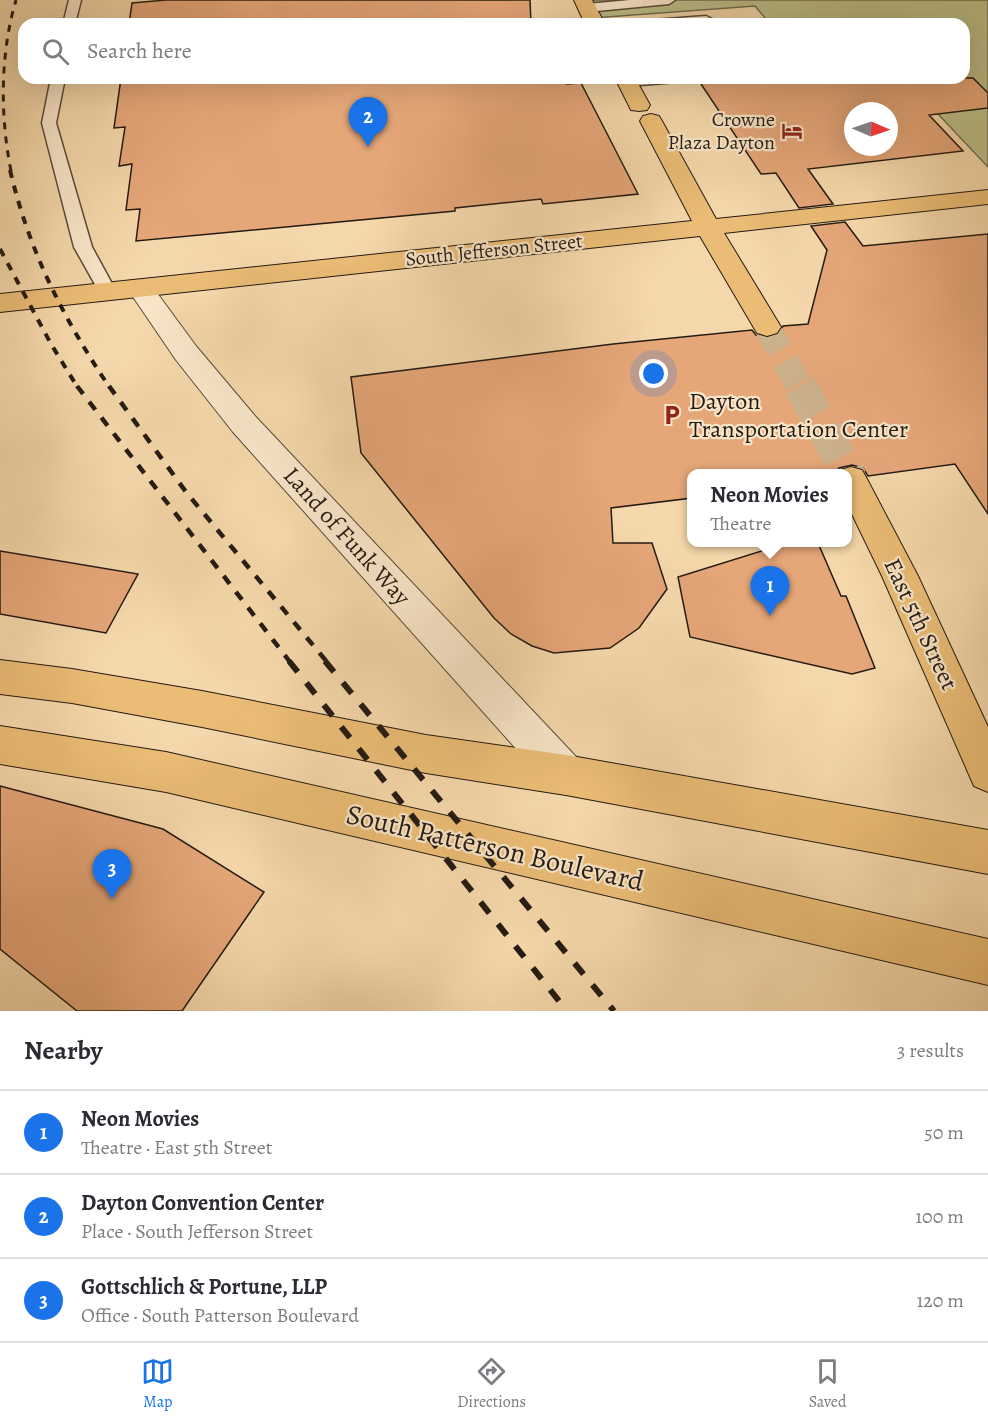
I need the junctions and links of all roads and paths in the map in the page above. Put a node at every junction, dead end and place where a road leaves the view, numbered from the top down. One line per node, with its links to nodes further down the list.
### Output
1 (75, 0): 4 (lane)
2 (669, 0): 3 (lane)
3 (588, 10)
4 (70, 18)
5 (57, 84): 10 (lane)
6 (628, 84): 8 (main road)
7 (988, 197): 8 (main road, South Jefferson Street)
8 (709, 226): 9 (main road, South Jefferson Street); 12 (main road)
9 (140, 288): 10 (main road, South Jefferson Street); 17 (street, Land of Funk Way)
10 (107, 291): 11 (main road, South Jefferson Street)
11 (0, 303)
12 (767, 327)
13 (852, 481): 16 (main road, East 5th Street)
14 (0, 677): 17 (main road)
15 (0, 746): 19 (main road, South Patterson Boulevard)
16 (988, 772)
17 (566, 776): 18 (main road)
18 (988, 852)
19 (988, 962)

